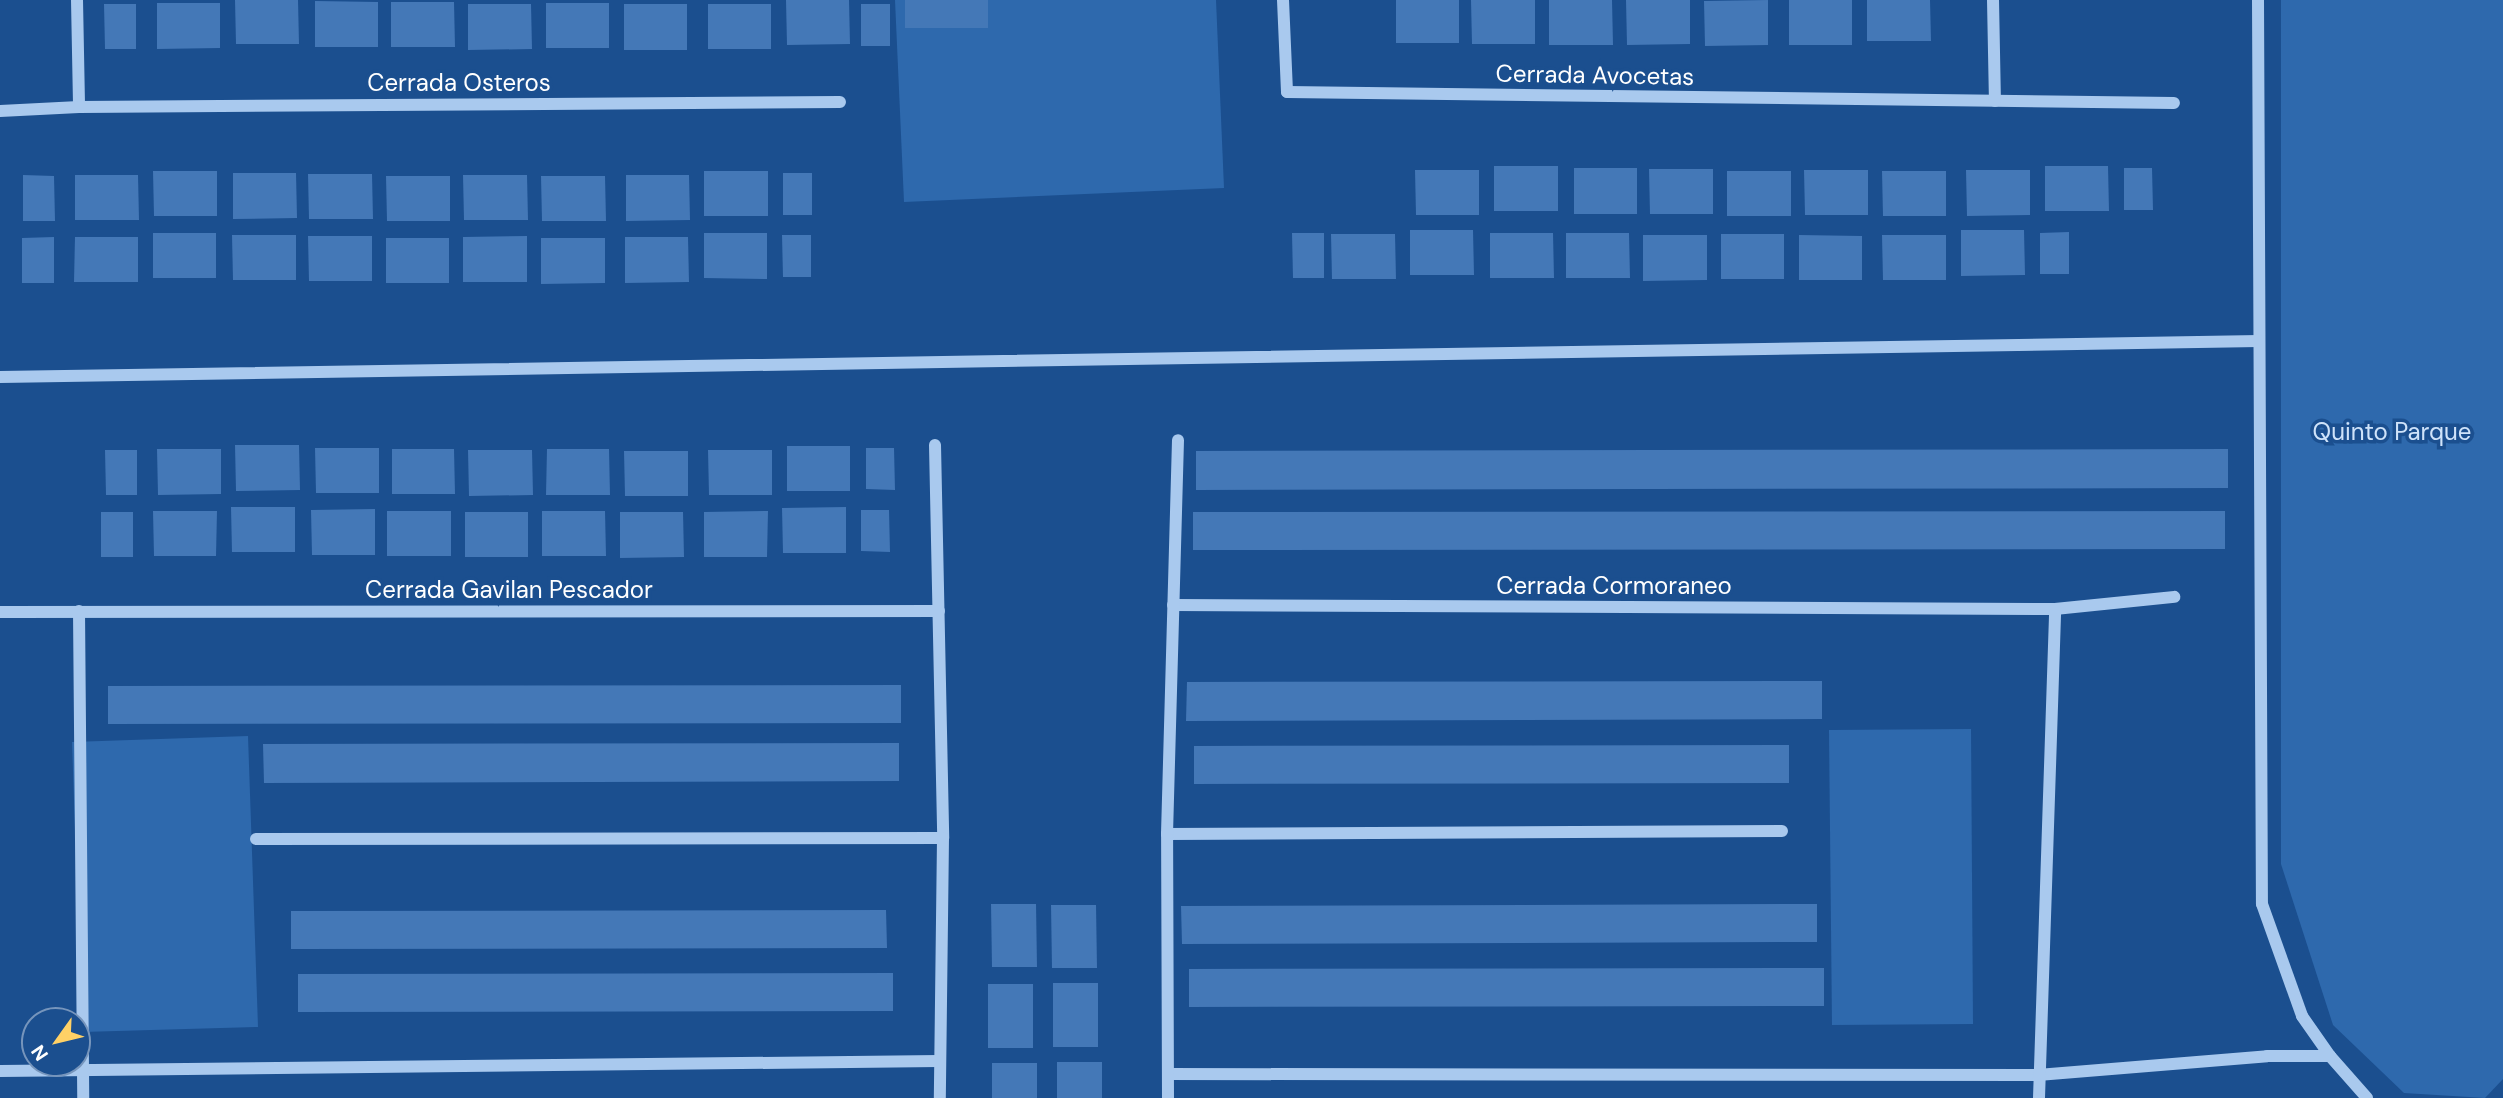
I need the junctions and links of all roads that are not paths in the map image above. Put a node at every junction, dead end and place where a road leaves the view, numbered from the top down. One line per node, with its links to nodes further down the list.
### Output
1 (77, 0): 8 (street)
2 (1283, 0): 5 (street, Cerrada Avocetas)
3 (1993, 0): 5 (street)
4 (2258, 0): 10 (street)
5 (1995, 101): 7 (street, Cerrada Avocetas)
6 (840, 102): 8 (street, Cerrada Osteros)
7 (2174, 103)
8 (79, 107): 9 (street, Cerrada Osteros)
9 (0, 111)
10 (2259, 341): 11 (street); 25 (street)
11 (0, 377)
12 (1178, 440): 15 (street)
13 (935, 445): 19 (street)
14 (2174, 597): 16 (street, Cerrada Cormoraneo)
15 (1172, 605): 16 (street, Cerrada Cormoraneo); 21 (street)
16 (2055, 609): 31 (street)
17 (0, 611): 18 (street, Cerrada Gavilan Pescador)
18 (79, 611): 19 (street, Cerrada Gavilan Pescador); 24 (street)
19 (939, 611): 22 (street)
20 (1782, 831): 21 (street)
21 (1167, 834): 30 (street)
22 (943, 838): 23 (street); 26 (street)
23 (256, 839)
24 (82, 1007)
25 (2330, 1056): 31 (street); 37 (street)
26 (939, 1061): 27 (street); 34 (street)
27 (91, 1070)
28 (0, 1071): 29 (street)
29 (21, 1071)
30 (1168, 1074): 31 (street); 35 (street)
31 (2038, 1075): 36 (street)
32 (82, 1077): 33 (street)
33 (83, 1098)
34 (940, 1098)
35 (1168, 1098)
36 (2039, 1098)
37 (2367, 1098)

